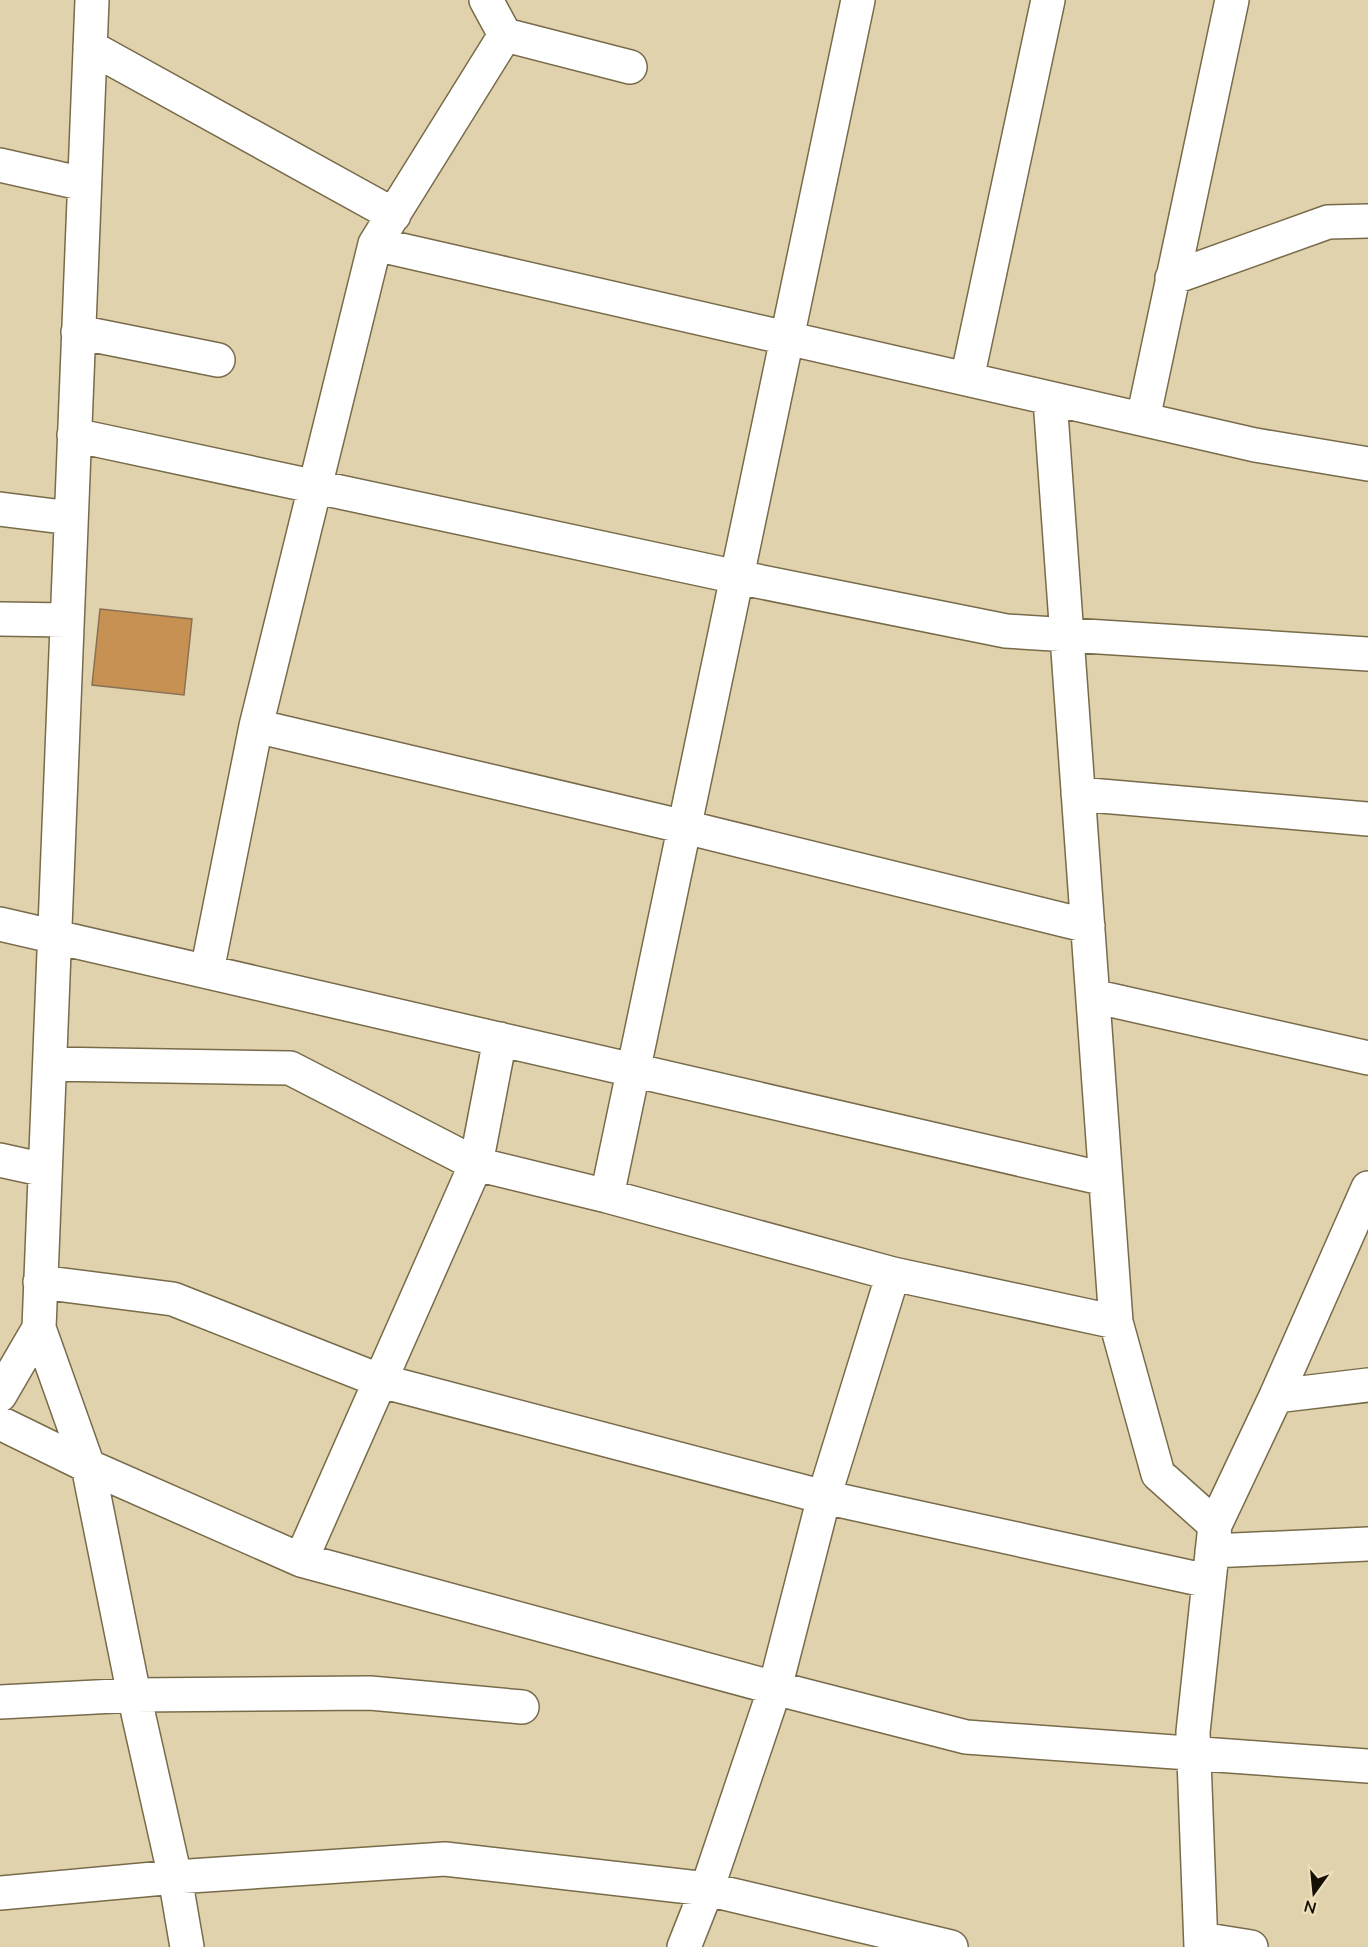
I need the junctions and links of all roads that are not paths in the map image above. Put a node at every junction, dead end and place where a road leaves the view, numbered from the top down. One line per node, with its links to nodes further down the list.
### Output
1 (92, 0): 7 (street)
2 (486, 0): 6 (street)
3 (858, 0): 16 (street)
4 (1048, 0): 18 (street)
5 (1232, 0): 14 (street)
6 (505, 35): 8 (street); 11 (street)
7 (90, 47): 10 (street); 11 (street)
8 (630, 67)
9 (0, 165): 10 (street)
10 (84, 184): 15 (street)
11 (394, 215): 13 (street)
12 (1368, 221): 14 (street)
13 (375, 244): 16 (street); 23 (street)
14 (1172, 278): 20 (street)
15 (78, 332): 17 (street); 21 (street)
16 (788, 338): 18 (street); 26 (street)
17 (218, 360)
18 (967, 380): 19 (street)
19 (1050, 399): 20 (street); 29 (street)
20 (1143, 419): 22 (street)
21 (74, 435): 23 (street); 25 (street)
22 (1368, 464)
23 (315, 486): 26 (street); 31 (street)
24 (0, 509): 25 (street)
25 (71, 518): 28 (street)
26 (737, 577): 29 (street); 34 (street)
27 (0, 619): 28 (street)
28 (66, 620): 37 (street)
29 (1067, 636): 30 (street); 32 (street)
30 (1368, 654)
31 (256, 726): 34 (street); 38 (street)
32 (1078, 794): 33 (street); 36 (street)
33 (1368, 819)
34 (685, 827): 36 (street); 43 (street)
35 (0, 924): 37 (street)
36 (1088, 926): 39 (street)
37 (55, 936): 38 (street); 42 (street)
38 (207, 971): 40 (street)
39 (1093, 996): 41 (street); 47 (street)
40 (500, 1039): 43 (street); 45 (street)
41 (1368, 1058)
42 (50, 1064): 45 (street); 46 (street)
43 (634, 1070): 47 (street); 49 (street)
44 (0, 1160): 46 (street)
45 (476, 1164): 49 (street); 54 (street)
46 (45, 1170): 51 (street)
47 (1105, 1179): 52 (street)
48 (1368, 1188): 57 (street)
49 (607, 1196): 50 (street)
50 (893, 1274): 52 (street); 60 (street)
51 (40, 1282): 53 (street); 54 (street)
52 (1116, 1322): 62 (street)
53 (39, 1328): 56 (street); 59 (street)
54 (381, 1381): 60 (street); 63 (street)
55 (1368, 1385): 57 (street)
56 (0, 1395)
57 (1276, 1396): 62 (street)
58 (0, 1423): 59 (street)
59 (88, 1466): 63 (street); 65 (street)
60 (824, 1497): 62 (street); 64 (street)
61 (1368, 1544): 62 (street)
62 (1211, 1552): 68 (street)
63 (301, 1560): 64 (street)
64 (775, 1688): 68 (street); 71 (street)
65 (134, 1695): 66 (street); 67 (street); 70 (street)
66 (0, 1702)
67 (522, 1707)
68 (1195, 1754): 69 (street); 74 (street)
69 (1368, 1766)
70 (175, 1877): 71 (street); 72 (street); 75 (street)
71 (707, 1889): 73 (street); 76 (street)
72 (0, 1893)
73 (880, 1939): 77 (street)
74 (1201, 1943): 78 (street)
75 (187, 1947)
76 (684, 1947)
77 (951, 1947)
78 (1251, 1947)

